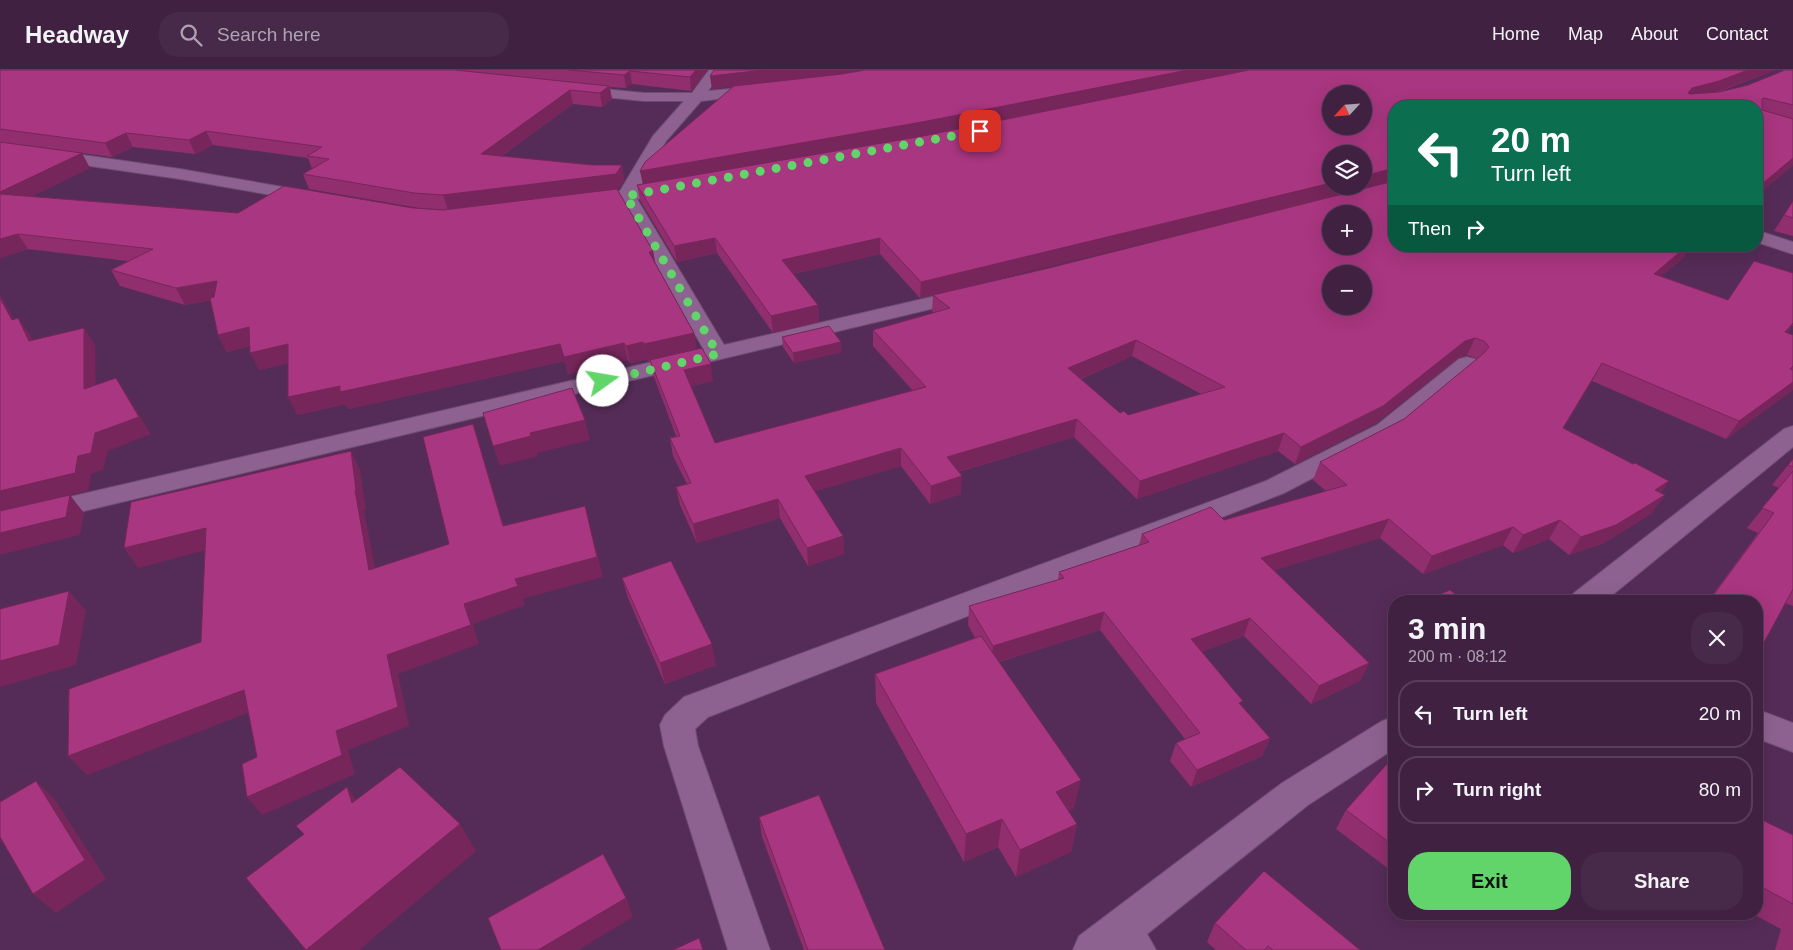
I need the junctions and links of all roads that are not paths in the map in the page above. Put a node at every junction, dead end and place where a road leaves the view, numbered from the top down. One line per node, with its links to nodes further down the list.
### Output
1 (716, 70): 4 (street)
2 (558, 88): 4 (street)
3 (774, 88): 4 (street)
4 (696, 97): 7 (street)
5 (0, 148): 8 (street)
6 (695, 183): 7 (street)
7 (626, 196): 9 (street); 13 (street)
8 (323, 199)
9 (569, 204)
10 (1763, 238): 11 (street)
11 (1793, 248)
12 (987, 290): 13 (street)
13 (718, 354): 16 (street)
14 (1467, 364): 22 (street)
15 (1793, 434): 17 (street)
16 (0, 522)
17 (1592, 595)
18 (1763, 726): 20 (street)
19 (1388, 735): 21 (street)
20 (1793, 738)
21 (1114, 945)
22 (750, 950)

